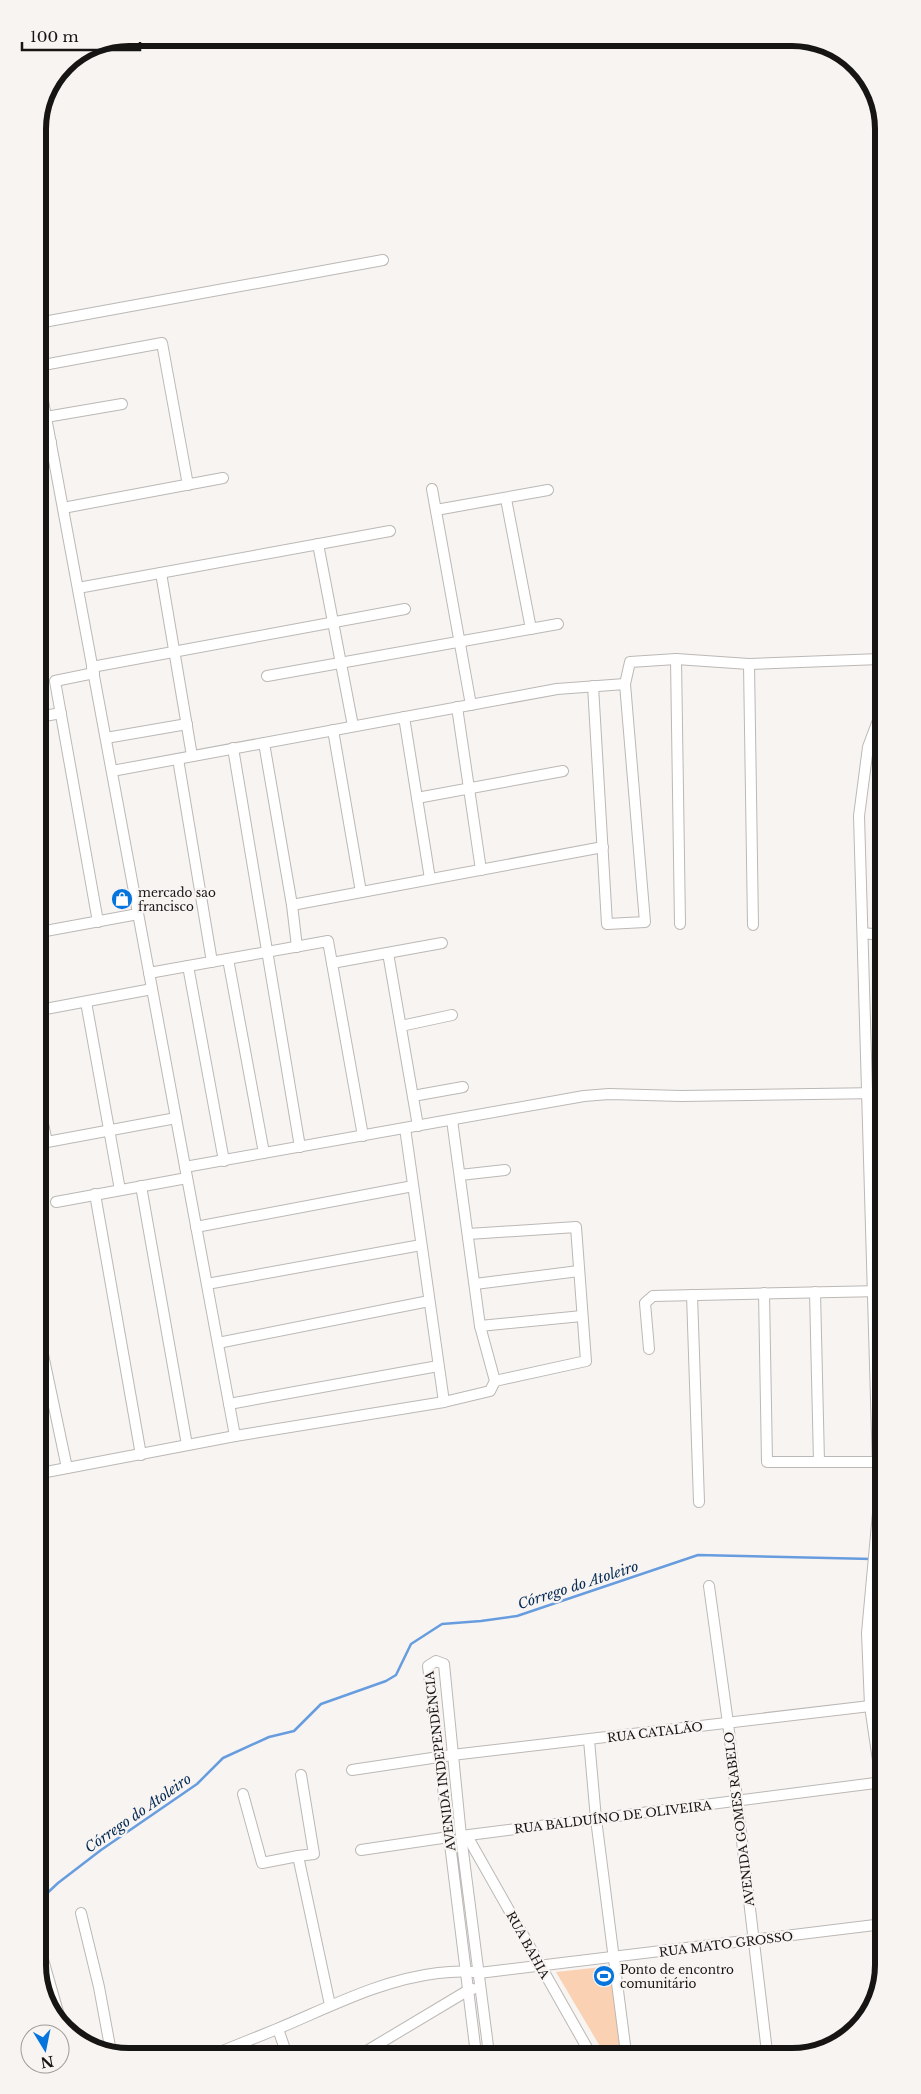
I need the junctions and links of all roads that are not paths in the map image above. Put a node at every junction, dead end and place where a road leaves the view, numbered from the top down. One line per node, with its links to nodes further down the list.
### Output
1 (383, 260): 2 (street)
2 (46, 322)
3 (46, 365): 9 (street)
4 (122, 404): 5 (street)
5 (46, 417): 6 (street)
6 (51, 442): 7 (street); 13 (street)
7 (46, 443)
8 (224, 478): 9 (street)
9 (188, 485): 13 (street)
10 (432, 489): 14 (street)
11 (548, 490): 12 (street)
12 (506, 499): 14 (street); 22 (street)
13 (63, 508): 18 (street)
14 (436, 510): 23 (street)
15 (390, 531): 16 (street)
16 (318, 544): 17 (street); 20 (street)
17 (161, 573): 18 (street); 24 (street)
18 (78, 588): 29 (street)
19 (405, 609): 20 (street)
20 (333, 622): 24 (street); 27 (street)
21 (558, 624): 22 (street)
22 (531, 629): 23 (street)
23 (461, 642): 27 (street); 33 (street)
24 (175, 651): 29 (street); 38 (street)
25 (676, 658): 28 (street); 31 (street); 58 (street)
26 (875, 659): 28 (street)
27 (341, 664): 30 (street); 39 (street)
28 (749, 664): 59 (street)
29 (93, 670): 35 (street); 42 (street)
30 (267, 676)
31 (625, 684): 32 (street); 51 (street)
32 (593, 686): 33 (street); 51 (street)
33 (471, 704): 34 (street)
34 (456, 707): 37 (street); 49 (street)
35 (61, 713): 36 (street); 57 (street)
36 (46, 716)
37 (404, 717): 39 (street); 50 (street)
38 (187, 724): 42 (street); 45 (street)
39 (352, 726): 41 (street)
40 (875, 728): 61 (street)
41 (334, 730): 43 (street); 54 (street)
42 (106, 738): 47 (street)
43 (264, 743): 44 (street); 55 (street)
44 (233, 748): 45 (street); 65 (street)
45 (192, 756): 46 (street)
46 (178, 759): 47 (street); 68 (street)
47 (112, 771): 56 (street)
48 (563, 771): 49 (street)
49 (469, 788): 50 (street); 52 (street)
50 (417, 798): 53 (street)
51 (603, 847): 52 (street)
52 (481, 870): 53 (street)
53 (430, 879): 54 (street)
54 (361, 892): 55 (street)
55 (292, 905): 64 (street)
56 (138, 914): 57 (street); 71 (street)
57 (98, 922): 60 (street)
58 (680, 924)
59 (753, 925)
60 (46, 931)
61 (863, 934): 62 (street); 78 (street)
62 (875, 935)
63 (442, 943): 66 (street)
64 (297, 947): 65 (street); 69 (street)
65 (266, 952): 67 (street); 88 (street)
66 (388, 953): 69 (street); 76 (street)
67 (228, 959): 68 (street); 89 (street)
68 (212, 962): 70 (street)
69 (332, 963): 86 (street)
70 (188, 966): 71 (street); 90 (street)
71 (149, 973): 72 (street)
72 (152, 989): 73 (street); 81 (street)
73 (86, 1002): 74 (street); 85 (street)
74 (46, 1009)
75 (452, 1015): 76 (street)
76 (401, 1026): 80 (street)
77 (463, 1087): 80 (street)
78 (867, 1093): 79 (street); 82 (street); 102 (street)
79 (875, 1093)
80 (413, 1096): 83 (street)
81 (176, 1118): 85 (street); 92 (street)
82 (452, 1120): 83 (street); 93 (street)
83 (418, 1126): 84 (street)
84 (405, 1128): 86 (street); 95 (street)
85 (109, 1130): 87 (street); 96 (street)
86 (363, 1136): 88 (street)
87 (46, 1137)
88 (300, 1147): 89 (street)
89 (264, 1153): 90 (street)
90 (224, 1161): 92 (street)
91 (504, 1170): 93 (street)
92 (186, 1173): 94 (street); 99 (street)
93 (460, 1176): 100 (street)
94 (141, 1186): 96 (street); 121 (street)
95 (413, 1186): 99 (street); 101 (street)
96 (120, 1190): 97 (street)
97 (95, 1194): 98 (street); 122 (street)
98 (56, 1202)
99 (196, 1227): 104 (street)
100 (468, 1234): 103 (street); 105 (street)
101 (421, 1245): 104 (street); 110 (street)
102 (875, 1251)
103 (579, 1271): 105 (street); 111 (street)
104 (207, 1284): 113 (street)
105 (475, 1284): 112 (street)
106 (875, 1291): 107 (street)
107 (815, 1292): 108 (street); 123 (street)
108 (764, 1293): 109 (street); 123 (street)
109 (692, 1295): 114 (street); 127 (street)
110 (429, 1302): 113 (street); 115 (street)
111 (582, 1316): 112 (street); 117 (street)
112 (480, 1326): 117 (street)
113 (218, 1342): 119 (street)
114 (650, 1349)
115 (438, 1366): 118 (street); 119 (street)
116 (46, 1369): 125 (street)
117 (495, 1381): 118 (street)
118 (444, 1402): 120 (street)
119 (229, 1404): 120 (street)
120 (235, 1436): 121 (street)
121 (187, 1445): 122 (street)
122 (141, 1455): 125 (street)
123 (819, 1462): 124 (street)
124 (875, 1462)
125 (67, 1468): 126 (street)
126 (46, 1472)
127 (699, 1502)
128 (875, 1548): 130 (street)
129 (709, 1586): 131 (street, AVENIDA GOMES RABELO)
130 (870, 1706): 131 (street, RUA CATALÃO); 132 (street)
131 (728, 1723): 133 (street, RUA CATALÃO); 140 (street, AVENIDA GOMES RABELO)
132 (875, 1738)
133 (589, 1740): 134 (street, RUA CATALÃO); 141 (street)
134 (452, 1755): 135 (street, RUA CATALÃO); 135 (street, AVENIDA INDEPENDÊNCIA); 142 (street, AVENIDA INDEPENDÊNCIA)
135 (440, 1758): 136 (street, RUA CATALÃO); 143 (street, AVENIDA INDEPENDÊNCIA)
136 (352, 1770)
137 (301, 1775): 145 (street)
138 (875, 1783): 140 (street, RUA BALDUÍNO DE OLIVEIRA)
139 (243, 1794): 145 (street)
140 (736, 1801): 141 (street, RUA BALDUÍNO DE OLIVEIRA); 148 (street, AVENIDA GOMES RABELO)
141 (596, 1819): 142 (street, RUA BALDUÍNO DE OLIVEIRA); 149 (street)
142 (464, 1836): 150 (street, RUA BAHIA); 152 (street, AVENIDA INDEPENDÊNCIA)
143 (449, 1837): 144 (street); 151 (street, AVENIDA INDEPENDÊNCIA)
144 (361, 1850)
145 (298, 1856): 157 (street)
146 (81, 1913): 159 (street)
147 (875, 1925): 148 (street, RUA MATO GROSSO)
148 (754, 1941): 149 (street, RUA MATO GROSSO); 167 (street, AVENIDA GOMES RABELO)
149 (614, 1958): 150 (street, RUA MATO GROSSO); 166 (street)
150 (539, 1965): 152 (street, RUA MATO GROSSO); 165 (street, RUA BAHIA)
151 (466, 1970): 152 (street); 155 (street, AVENIDA INDEPENDÊNCIA); 157 (street)
152 (479, 1973): 154 (street, AVENIDA INDEPENDÊNCIA)
153 (47, 1974): 156 (street)
154 (481, 1987): 155 (street); 164 (street, AVENIDA INDEPENDÊNCIA)
155 (467, 1991): 162 (street); 163 (street, AVENIDA INDEPENDÊNCIA)
156 (55, 2003)
157 (330, 2005): 158 (street)
158 (278, 2029): 160 (street); 161 (street)
159 (110, 2045)
160 (230, 2048)
161 (285, 2048)
162 (372, 2048)
163 (475, 2048)
164 (488, 2048)
165 (587, 2048)
166 (625, 2048)
167 (767, 2048)

